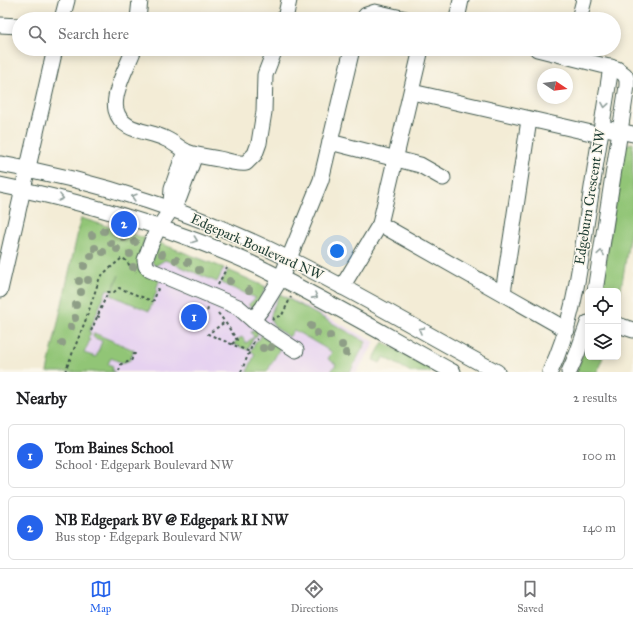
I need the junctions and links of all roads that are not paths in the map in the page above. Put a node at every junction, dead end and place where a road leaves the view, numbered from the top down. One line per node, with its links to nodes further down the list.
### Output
1 (67, 0): 6 (street)
2 (140, 0): 7 (street)
3 (289, 0): 8 (street)
4 (461, 0): 9 (street)
5 (584, 0): 10 (street)
6 (64, 12)
7 (139, 12)
8 (286, 12)
9 (458, 12)
10 (581, 12)
11 (0, 25): 12 (street)
12 (12, 26)
13 (53, 56): 28 (street)
14 (131, 56): 25 (street)
15 (272, 56): 25 (street)
16 (350, 56): 24 (street)
17 (420, 56): 20 (street)
18 (580, 56): 19 (street)
19 (622, 71): 22 (street, Edgeburn Crescent NW, one-way to 22); 23 (street, Edgeburn Crescent NW)
20 (412, 92): 21 (street); 26 (street)
21 (529, 120): 22 (street); 40 (street)
22 (600, 131): 23 (street); 41 (street, Edgeburn Crescent NW)
23 (626, 133): 38 (street, Edgeburn Crescent NW, one-way to 23)
24 (330, 142): 26 (street); 35 (street)
25 (190, 153): 32 (street)
26 (396, 158): 29 (street); 33 (street)
27 (0, 164): 28 (street, Edgepark Boulevard NW)
28 (28, 169): 31 (street); 32 (street, Edgepark Boulevard NW, one-way to 28)
29 (443, 178)
30 (0, 185): 31 (street, Edgepark Boulevard NW)
31 (23, 189): 34 (street, Edgepark Boulevard NW, one-way to 34); 39 (street)
32 (171, 209): 34 (street); 35 (street, Edgepark Boulevard NW)
33 (380, 224): 37 (street); 40 (street)
34 (159, 227): 36 (street, Edgepark Boulevard NW, one-way to 36); 43 (street)
35 (289, 258): 36 (street); 37 (street, Edgepark Boulevard NW)
36 (278, 283): 43 (street); 50 (street, Edgepark Boulevard NW, one-way to 50)
37 (342, 287): 48 (street, Edgepark Boulevard NW, one-way to 37)
38 (596, 288)
39 (0, 290)
40 (503, 293): 46 (street)
41 (572, 312): 42 (street); 46 (street, Edgeburn Crescent NW)
42 (585, 315)
43 (253, 320): 49 (street)
44 (588, 324): 53 (street)
45 (621, 326): 47 (street)
46 (567, 330): 52 (street, Edgeburn Crescent NW)
47 (633, 330)
48 (455, 349): 50 (street); 51 (street, Edgepark Boulevard NW)
49 (296, 350)
50 (449, 370)
51 (496, 372)
52 (550, 372)
53 (569, 372)

